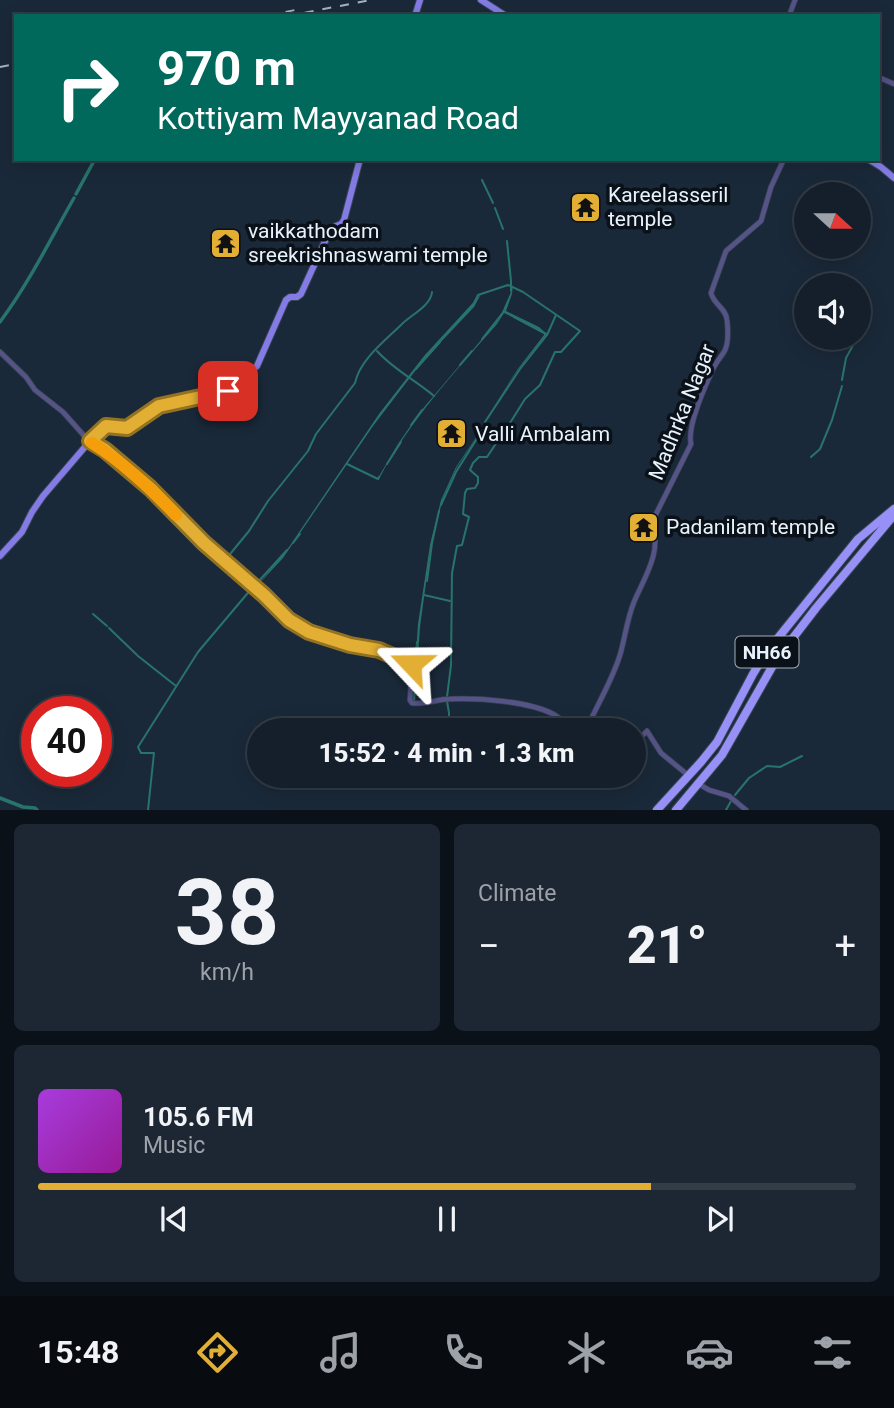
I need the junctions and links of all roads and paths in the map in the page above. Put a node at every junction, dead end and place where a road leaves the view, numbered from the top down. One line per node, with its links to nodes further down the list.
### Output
1 (481, 0): 2 (main road)
2 (503, 14)
3 (359, 161): 8 (main road)
4 (783, 161): 14 (street, Madhrka Nagar)
5 (870, 161): 6 (main road)
6 (894, 178)
7 (0, 352): 8 (street)
8 (90, 441): 12 (main road); 13 (street)
9 (894, 509): 11 (highway, NH66)
10 (894, 514): 11 (highway, NH66)
11 (873, 533): 16 (highway, NH66); 17 (highway, NH66); 18 (highway); 19 (highway)
12 (0, 556)
13 (559, 718)
14 (592, 718)
15 (646, 732): 16 (street)
16 (689, 776): 18 (highway, NH66)
17 (698, 784): 20 (highway, NH66); 21 (street)
18 (660, 810)
19 (670, 810)
20 (676, 810)
21 (746, 810)

